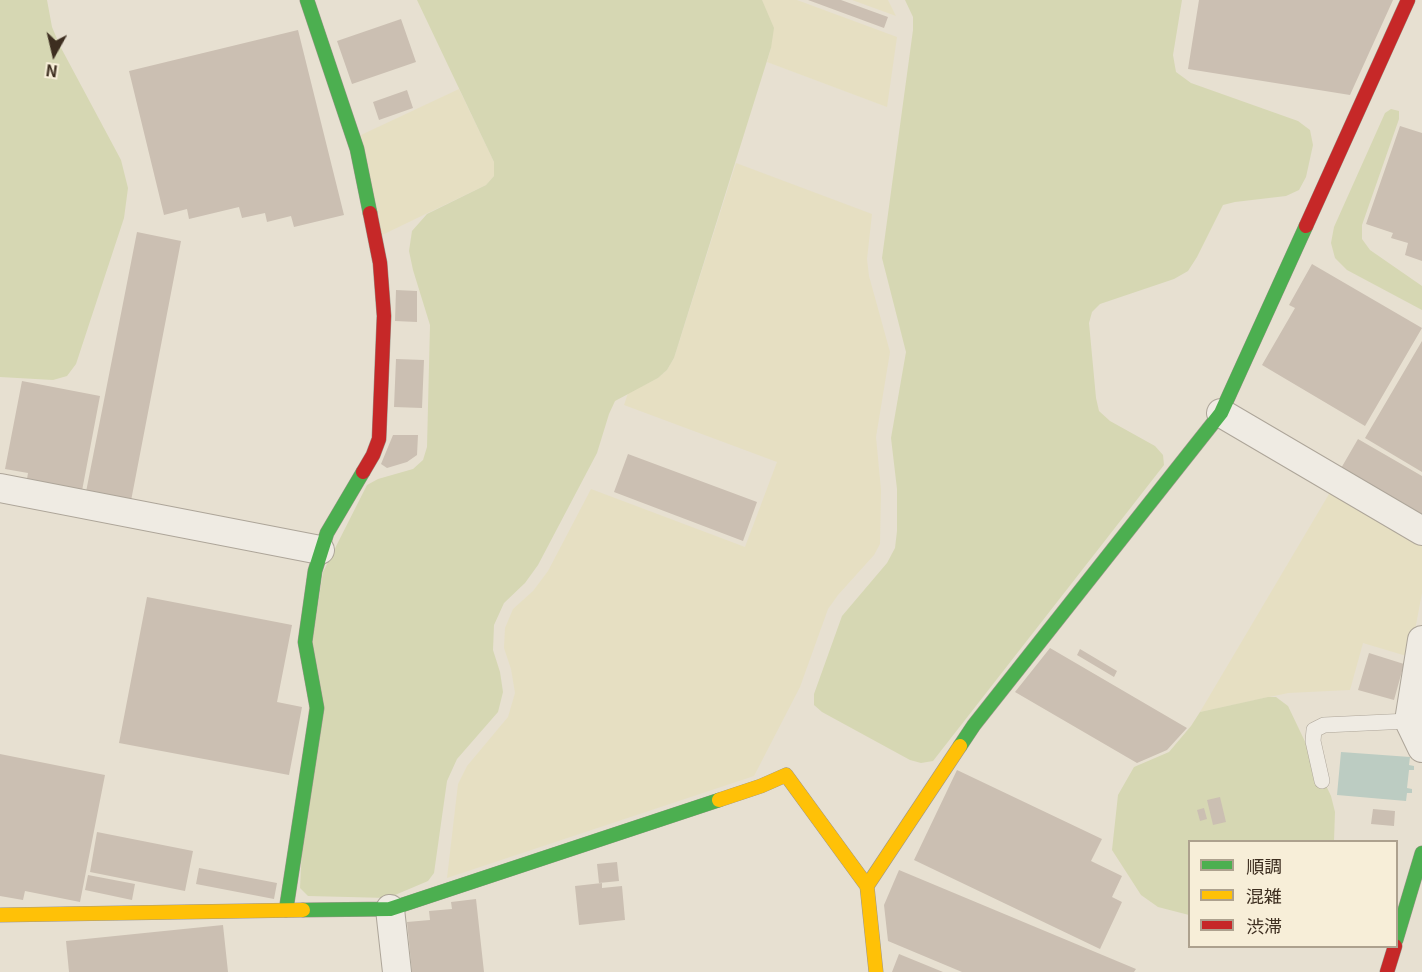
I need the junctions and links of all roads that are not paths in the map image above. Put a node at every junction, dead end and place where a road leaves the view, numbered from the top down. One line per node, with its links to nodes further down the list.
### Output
1 (307, 0): 6 (street)
2 (1408, 0): 3 (street)
3 (1221, 413): 5 (street); 12 (street)
4 (0, 488): 6 (street)
5 (1422, 531)
6 (320, 550): 14 (street)
7 (1422, 640): 8 (street)
8 (1409, 721): 9 (street); 10 (lane)
9 (1422, 748)
10 (1322, 782)
11 (1422, 854): 16 (street)
12 (867, 886): 13 (street); 19 (street)
13 (390, 909): 14 (street); 18 (street)
14 (286, 910): 15 (street)
15 (0, 915)
16 (1398, 933)
17 (1394, 948): 20 (street)
18 (397, 972)
19 (876, 972)
20 (1387, 972)

